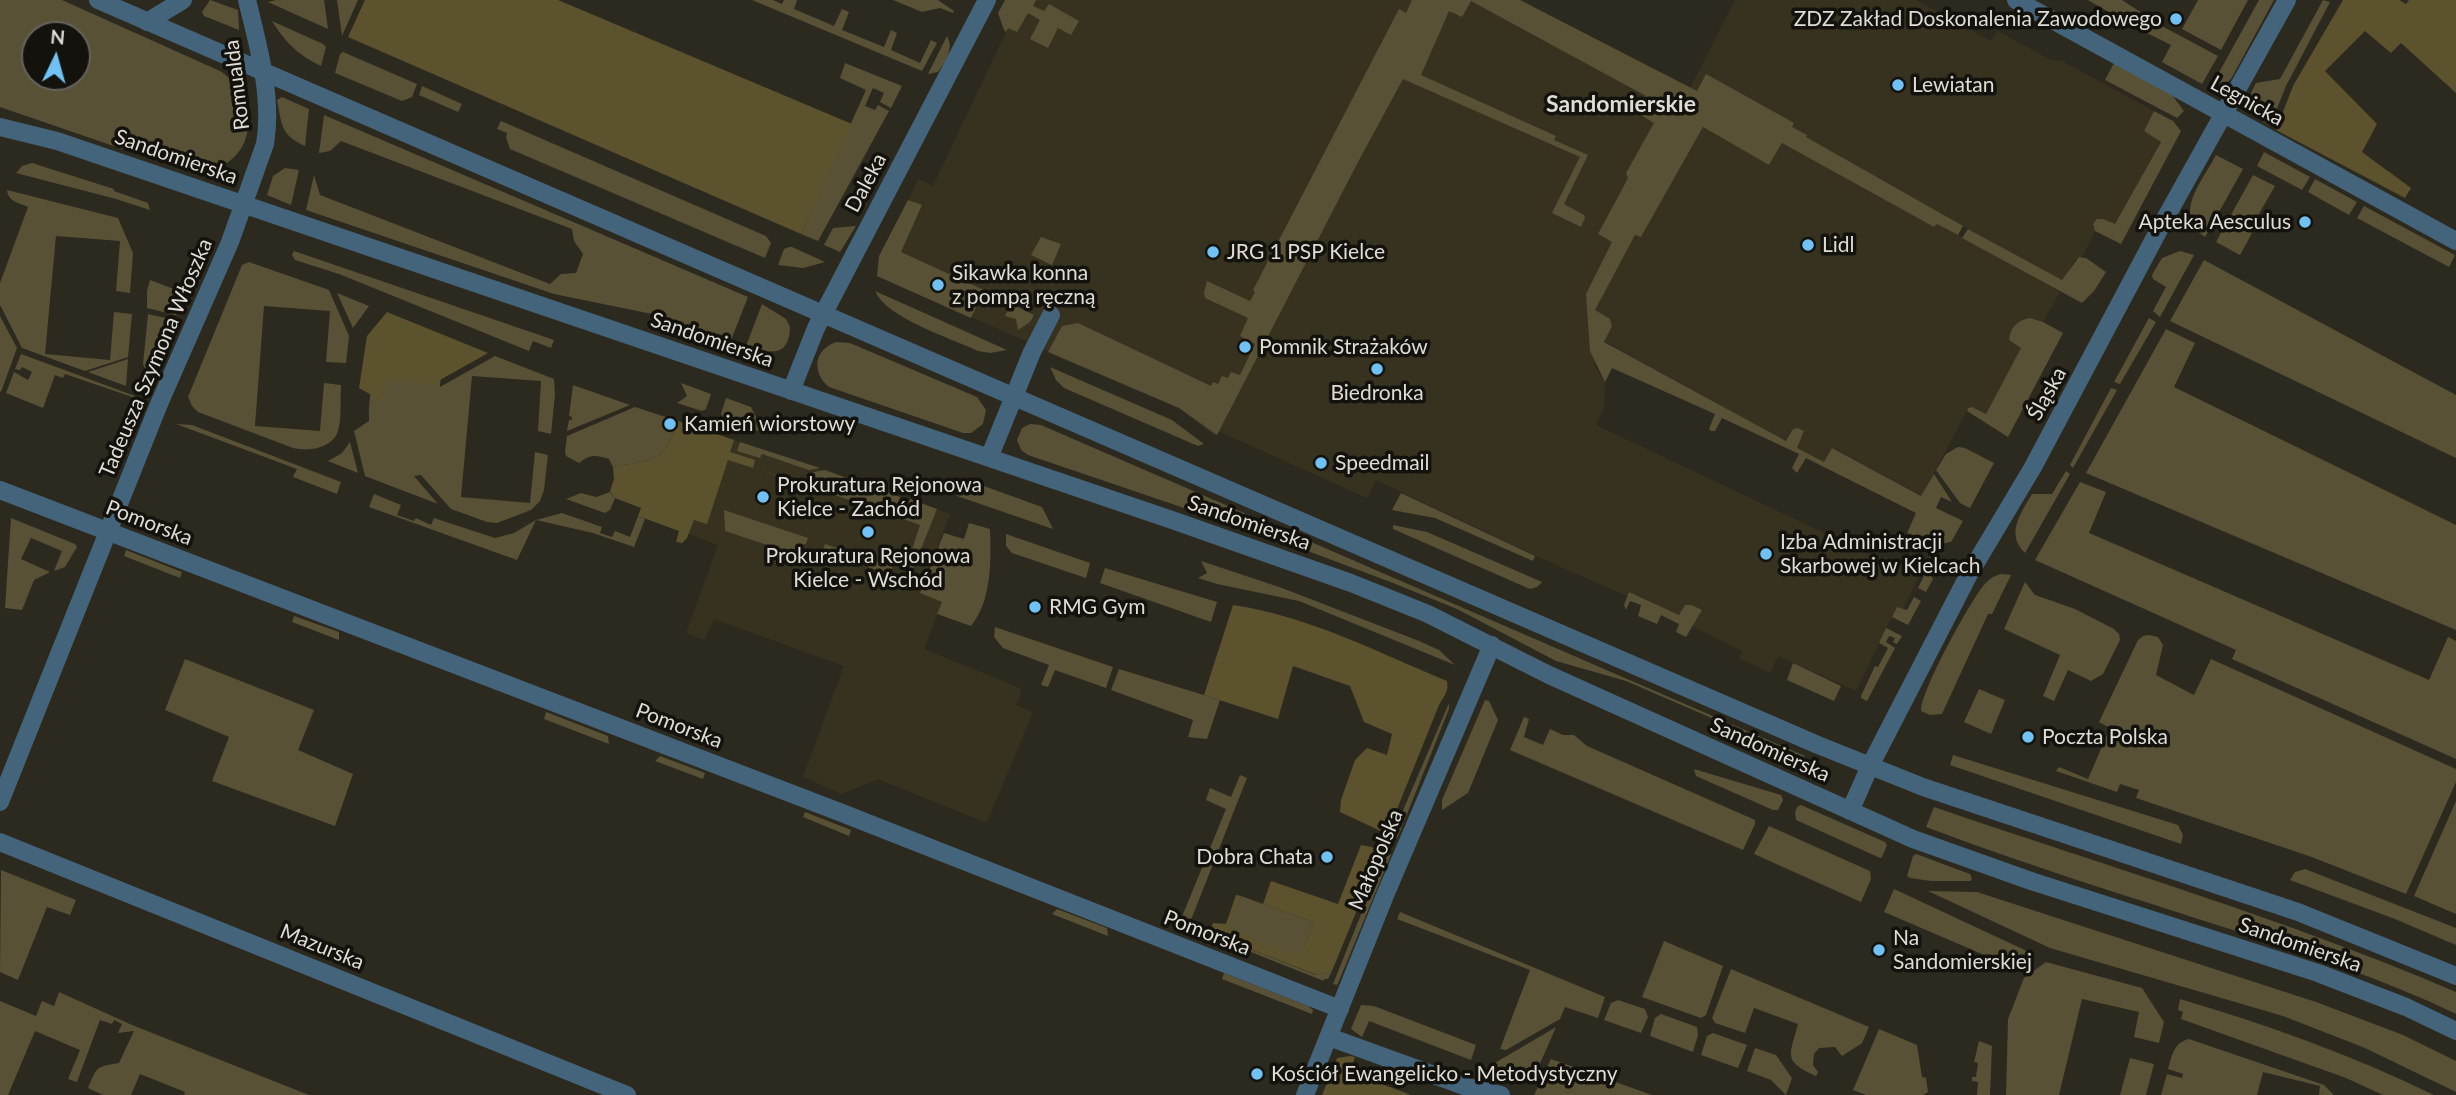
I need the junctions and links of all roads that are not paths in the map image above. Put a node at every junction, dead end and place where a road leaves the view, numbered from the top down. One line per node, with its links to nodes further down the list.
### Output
1 (98, 0): 7 (street, Sandomierska)
2 (183, 0): 7 (street)
3 (247, 0): 8 (street, Romualda)
4 (988, 0): 13 (street, Daleka)
5 (2016, 0): 9 (street, Legnicka)
6 (2287, 0): 9 (street, Śląska)
7 (147, 22): 8 (street, Sandomierska)
8 (263, 72): 11 (street, Romualda); 13 (street, Sandomierska)
9 (2224, 114): 12 (street, Legnicka); 21 (street, Śląska)
10 (0, 127): 11 (street, Sandomierska)
11 (244, 205): 15 (street, Sandomierska); 19 (street, Tadeusza Szymona Włoszka)
12 (2456, 241)
13 (822, 315): 15 (street, Daleka); 16 (street, Sandomierska)
14 (1051, 315): 16 (street)
15 (791, 391): 17 (street, Sandomierska)
16 (1014, 397): 17 (street); 21 (street, Sandomierska)
17 (989, 458): 20 (street, Sandomierska)
18 (0, 490): 19 (street, Pomorska)
19 (109, 532): 22 (street, Tadeusza Szymona Włoszka); 26 (street, Pomorska)
20 (1492, 645): 23 (street, Sandomierska); 26 (street, Małopolska)
21 (1870, 766): 23 (street, Śląska); 25 (street, Sandomierska)
22 (0, 802)
23 (1850, 811): 27 (street, Sandomierska)
24 (0, 842): 29 (street, Mazurska)
25 (2456, 976)
26 (1340, 1009): 28 (street, Małopolska)
27 (2456, 1031)
28 (1329, 1037): 30 (street, Małopolska); 31 (street)
29 (627, 1095)
30 (1305, 1095)
31 (1501, 1095)

